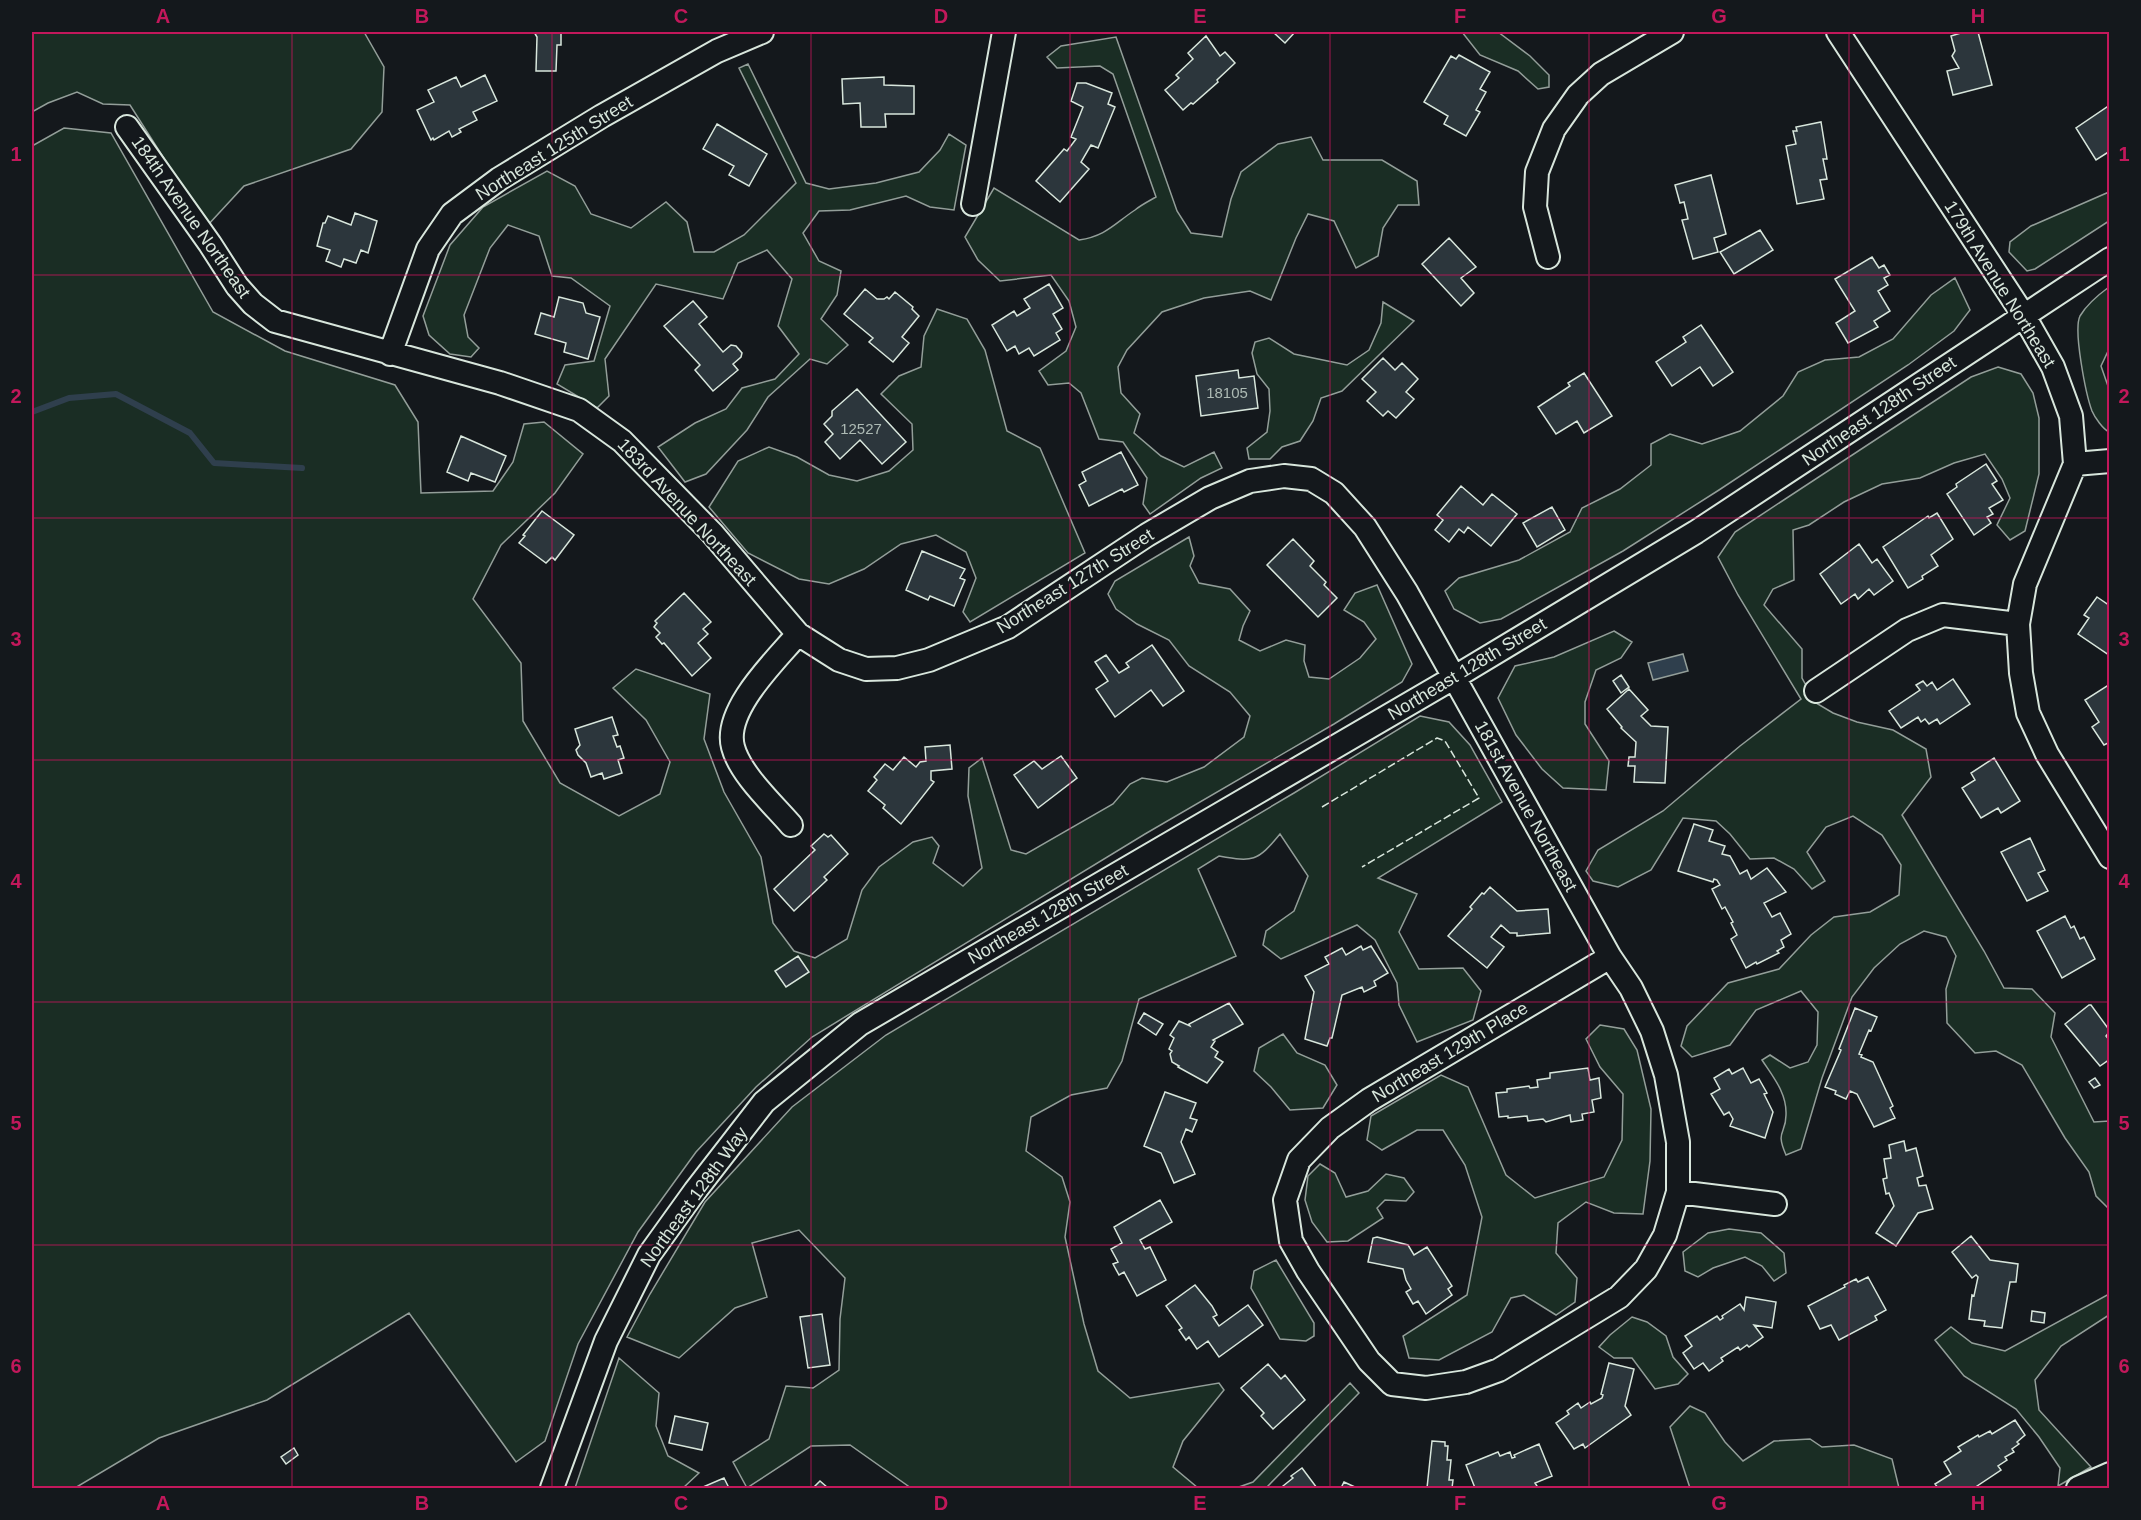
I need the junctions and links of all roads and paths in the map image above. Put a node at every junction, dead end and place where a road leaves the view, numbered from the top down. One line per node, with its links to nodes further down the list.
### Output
1 (762, 32): 10 (street, Northeast 125th Street)
2 (1004, 32): 6 (street)
3 (1672, 32): 7 (street)
4 (1838, 32): 9 (street, 179th Avenue Northeast)
5 (127, 127): 10 (street, 184th Avenue Northeast)
6 (973, 204)
7 (1548, 257)
8 (2109, 259): 9 (street, Northeast 128th Street)
9 (2024, 316): 12 (street, 179th Avenue Northeast); 16 (street, Northeast 128th Street)
10 (390, 354): 15 (street, 183rd Avenue Northeast)
11 (2109, 461): 12 (street)
12 (2075, 464): 14 (street, 179th Avenue Northeast)
13 (1284, 476): 15 (street, Northeast 127th Street); 16 (street, 181st Avenue Northeast)
14 (2018, 624): 17 (street); 19 (street, 179th Avenue Northeast)
15 (798, 634): 18 (street)
16 (1455, 677): 20 (street, 181st Avenue Northeast); 21 (street, Northeast 128th Street)
17 (1816, 691)
18 (791, 825)
19 (2109, 857)
20 (1610, 957): 22 (street, 181st Avenue Northeast); 24 (street, Northeast 129th Place)
21 (813, 1060): 26 (street, Northeast 128th Way)
22 (1678, 1192): 23 (street); 24 (street, 181st Avenue Northeast)
23 (1775, 1204)
24 (1392, 1384)
25 (2109, 1474): 27 (street)
26 (552, 1488)
27 (2078, 1488)

